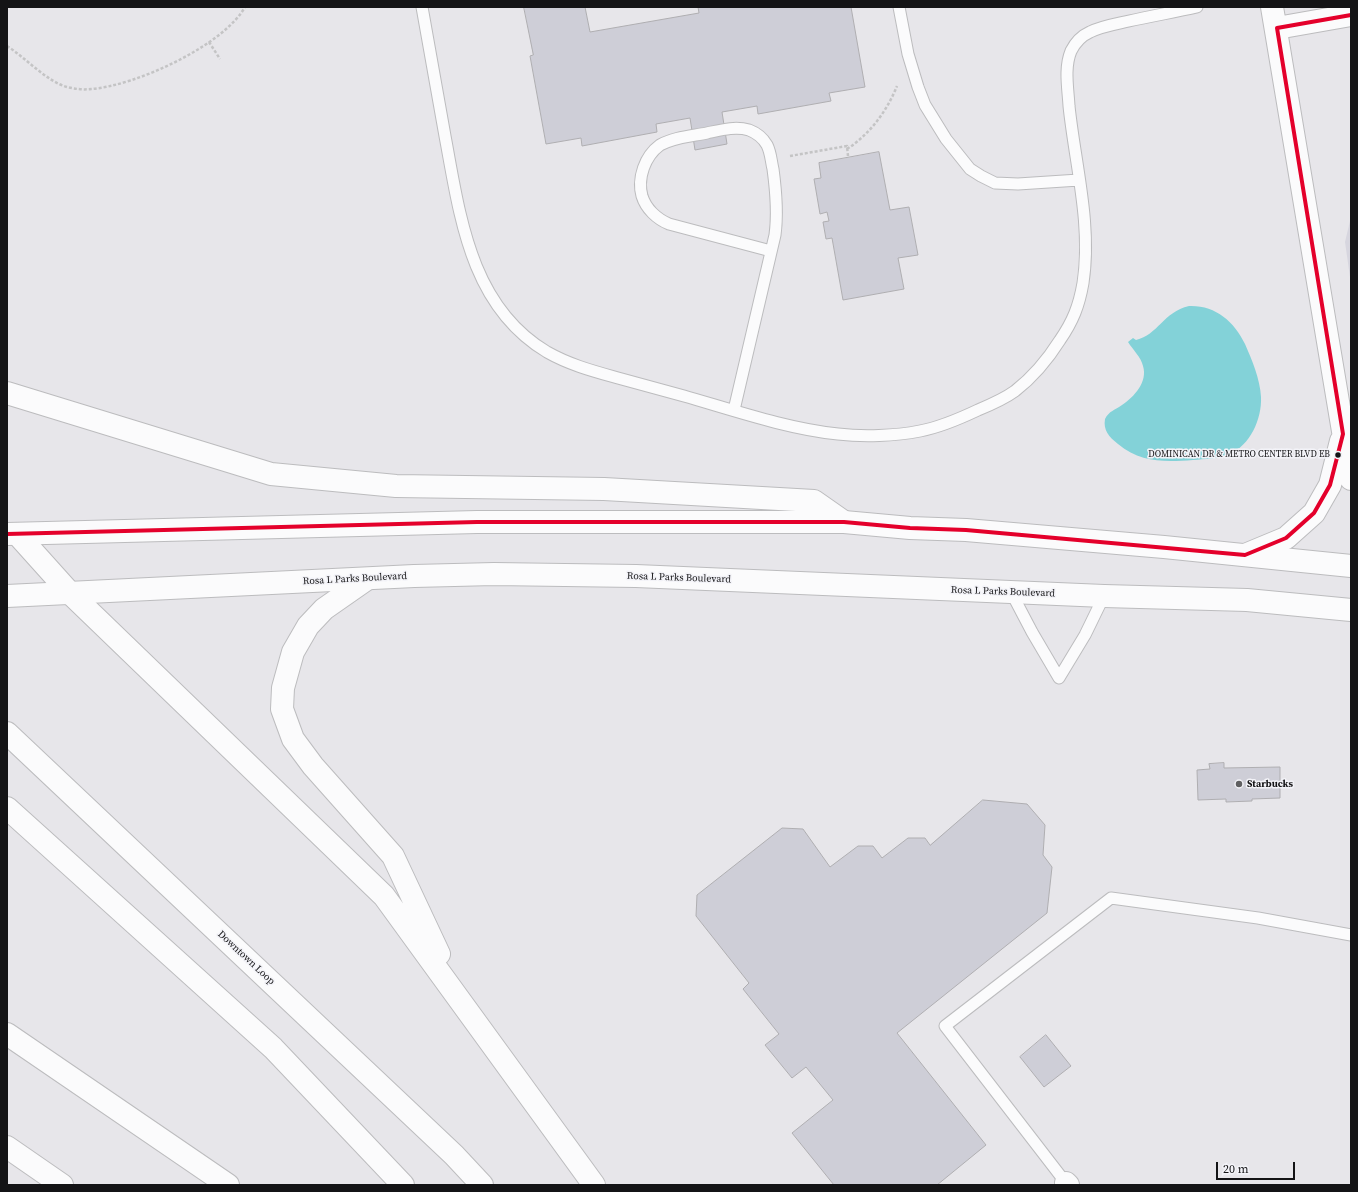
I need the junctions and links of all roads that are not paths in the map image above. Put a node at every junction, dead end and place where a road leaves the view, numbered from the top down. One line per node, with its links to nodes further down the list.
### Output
1 (422, 7): 10 (lane)
2 (899, 7): 7 (lane)
3 (1197, 7): 7 (lane)
4 (1272, 7): 6 (main road)
5 (1351, 15): 6 (main road)
6 (1277, 28): 11 (main road)
7 (1079, 180): 10 (lane)
8 (771, 251): 8 (lane); 10 (lane)
9 (7, 393): 13 (main road)
10 (734, 410)
11 (1347, 439): 12 (main road); 15 (main road)
12 (1351, 479)
13 (844, 522): 14 (main road); 15 (main road)
14 (12, 534): 19 (main road)
15 (1245, 555): 16 (main road)
16 (1351, 566)
17 (367, 579): 18 (main road, Rosa L Parks Boulevard); 19 (main road, Rosa L Parks Boulevard); 26 (main road)
18 (1010, 592): 21 (main road, Rosa L Parks Boulevard); 21 (lane)
19 (70, 593): 20 (main road, Rosa L Parks Boulevard); 26 (main road)
20 (7, 596)
21 (1104, 596): 22 (main road, Rosa L Parks Boulevard)
22 (1351, 610)
23 (7, 733): 33 (main road, Downtown Loop)
24 (7, 808): 32 (main road)
25 (1351, 935): 29 (lane)
26 (461, 1000): 34 (main road)
27 (7, 1034): 31 (main road)
28 (7, 1147): 30 (main road)
29 (1067, 1184)
30 (62, 1185)
31 (228, 1185)
32 (403, 1185)
33 (482, 1185)
34 (594, 1185)

